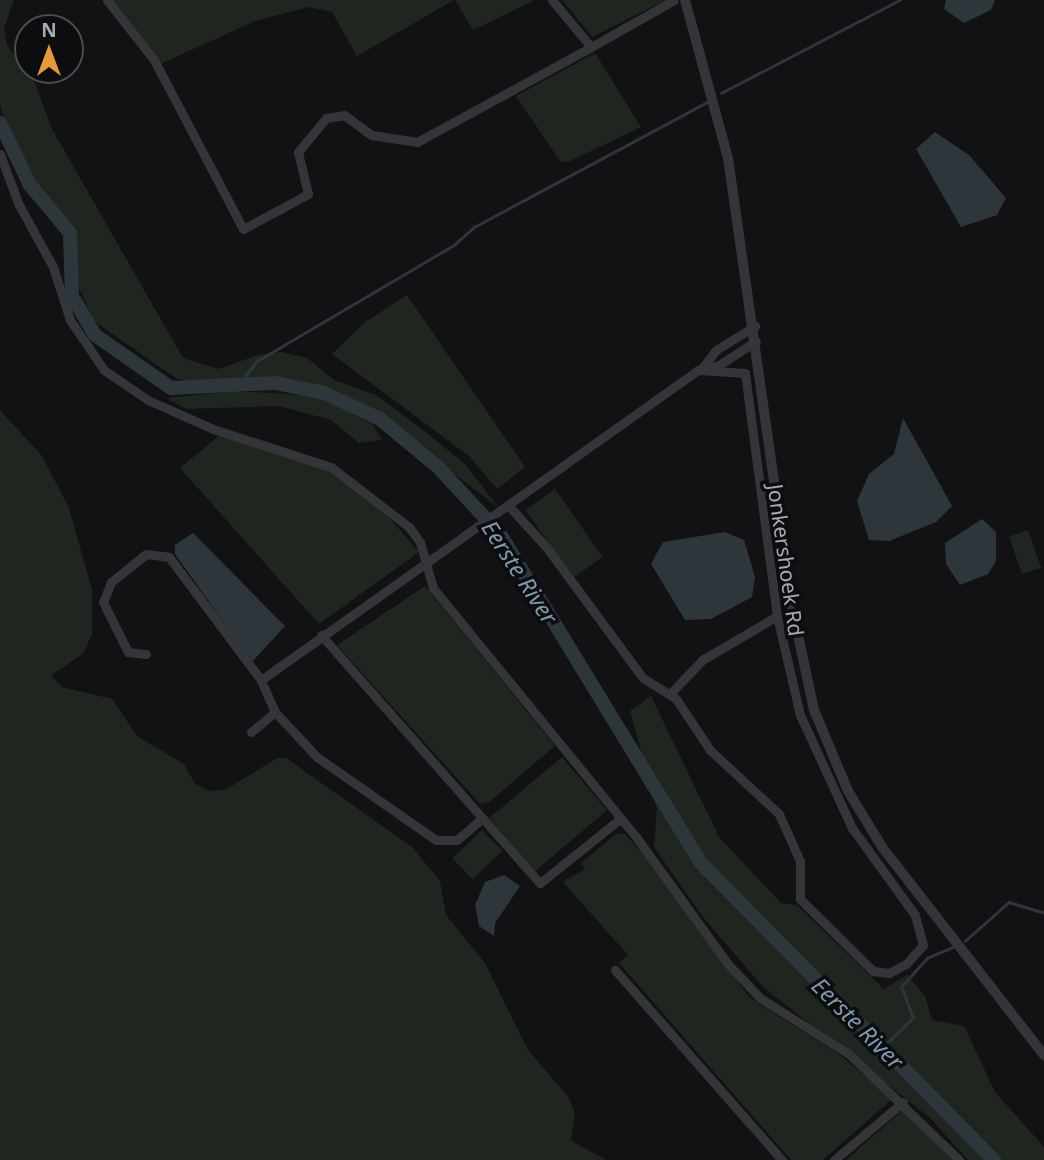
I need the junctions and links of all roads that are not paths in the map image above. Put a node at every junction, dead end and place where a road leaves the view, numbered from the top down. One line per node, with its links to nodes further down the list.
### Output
1 (107, 0): 5 (street)
2 (552, 0): 5 (street)
3 (674, 0): 5 (street)
4 (685, 0): 7 (street, Jonkershoek Rd)
5 (591, 47)
6 (0, 154): 11 (street)
7 (755, 326): 8 (street, Jonkershoek Rd); 9 (street)
8 (756, 341): 9 (street); 22 (street, Jonkershoek Rd)
9 (700, 369): 10 (street); 12 (street)
10 (508, 505): 11 (street); 16 (street)
11 (427, 561): 13 (street); 19 (street)
12 (777, 616): 16 (street); 16 (street)
13 (321, 635): 15 (street); 20 (street)
14 (146, 654): 15 (street)
15 (261, 680): 17 (street)
16 (670, 694)
17 (275, 712): 18 (street); 20 (street)
18 (251, 732)
19 (620, 819): 20 (street); 23 (street)
20 (481, 820)
21 (615, 970): 24 (street)
22 (1044, 1055)
23 (904, 1102): 25 (street); 26 (street)
24 (782, 1160)
25 (834, 1160)
26 (959, 1160)

